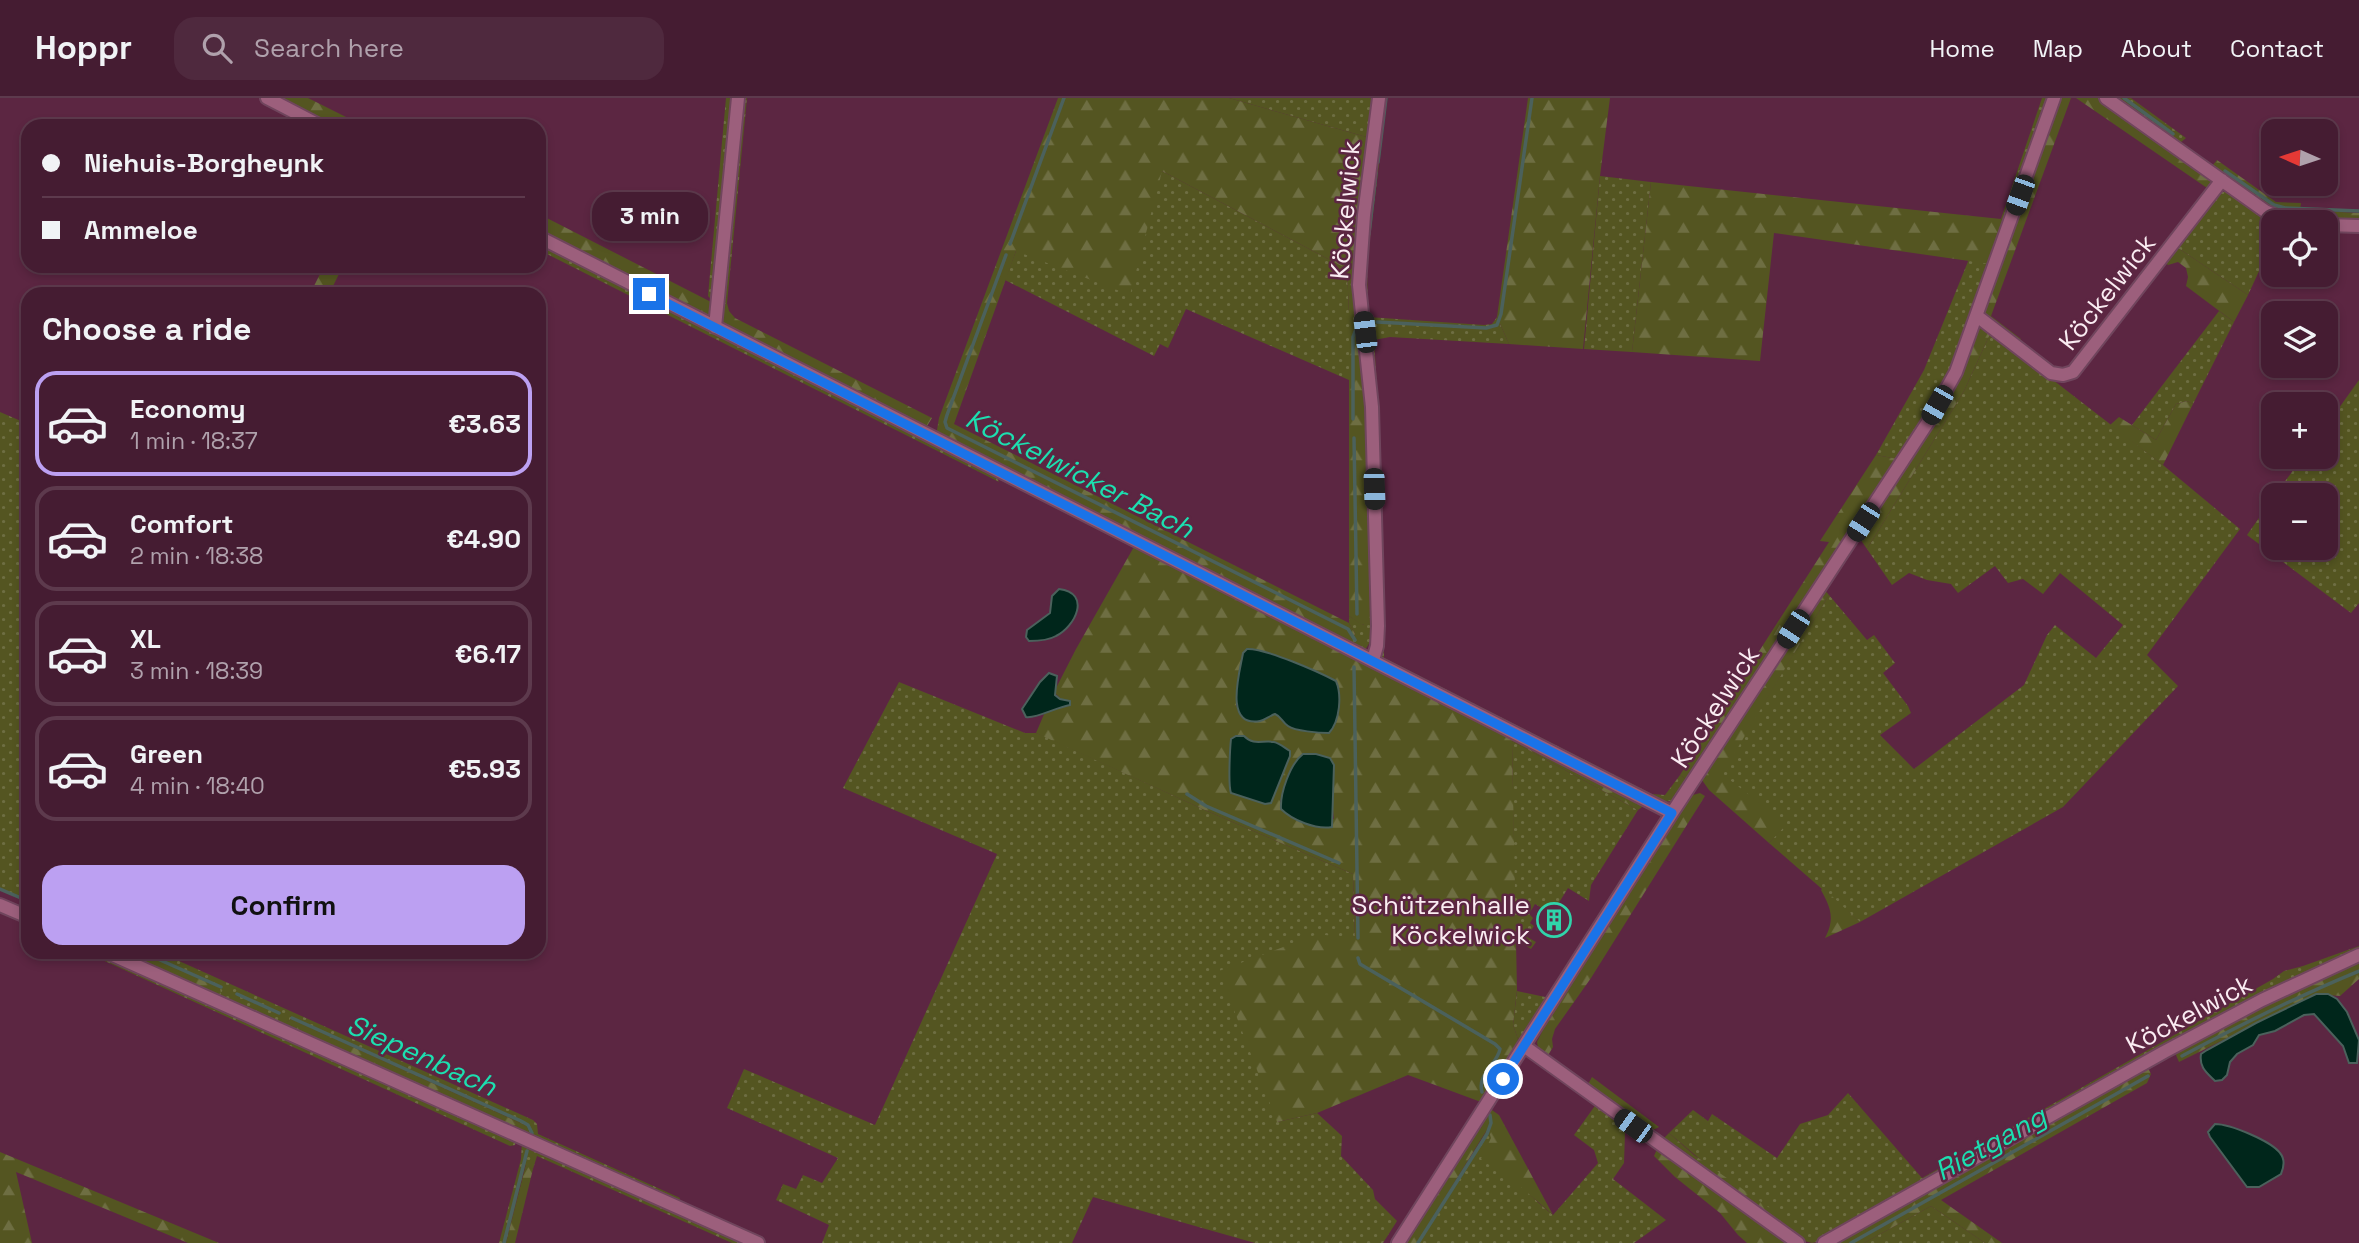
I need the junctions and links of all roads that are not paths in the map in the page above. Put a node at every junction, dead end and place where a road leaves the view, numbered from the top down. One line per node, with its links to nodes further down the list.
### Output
1 (267, 98): 6 (street)
2 (738, 98): 13 (street)
3 (1379, 98): 14 (street, Köckelwick)
4 (2054, 98): 12 (street, Köckelwick)
5 (2106, 98): 7 (street)
6 (308, 119)
7 (2222, 180): 8 (street); 12 (street, Köckelwick)
8 (2264, 210)
9 (2338, 225): 10 (street)
10 (2359, 226)
11 (546, 241): 13 (street)
12 (1977, 316): 15 (street, Köckelwick)
13 (715, 327): 14 (street)
14 (1373, 660): 15 (street)
15 (1672, 813): 20 (street, Köckelwick)
16 (0, 905): 17 (street)
17 (21, 914)
18 (2359, 956): 24 (street, Köckelwick)
19 (122, 959): 21 (street)
20 (1524, 1046): 22 (street, Köckelwick); 23 (street)
21 (758, 1243)
22 (1398, 1243)
23 (1798, 1243)
24 (1824, 1243)

